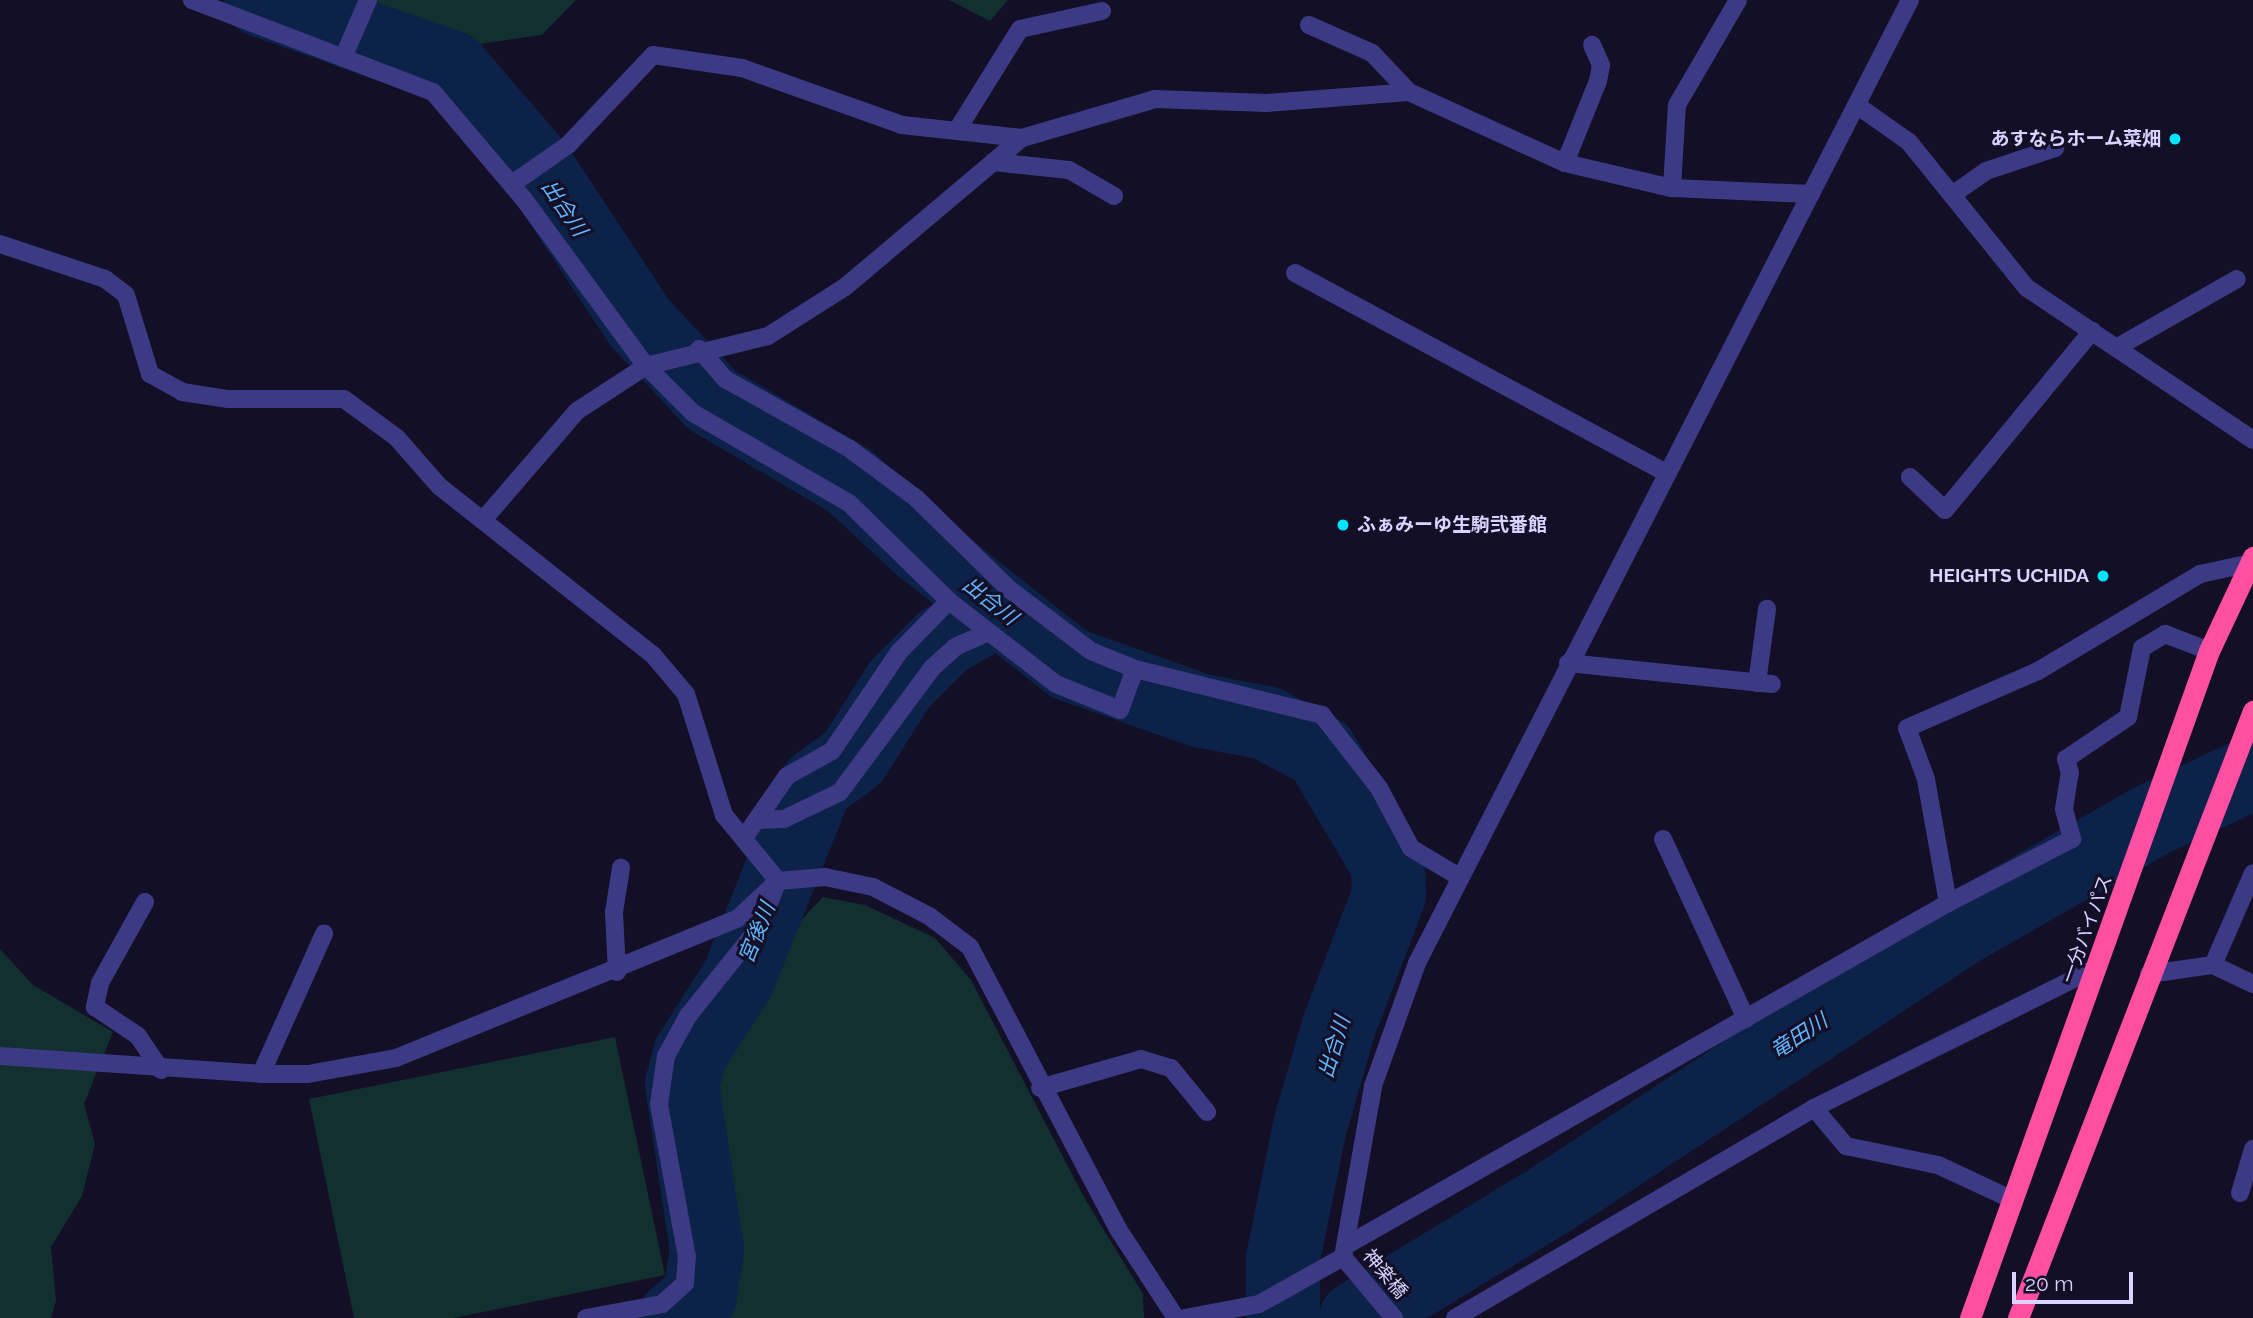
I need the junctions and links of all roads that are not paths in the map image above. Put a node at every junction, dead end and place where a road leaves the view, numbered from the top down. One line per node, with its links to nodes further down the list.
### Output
1 (192, 0): 8 (street)
2 (368, 0): 8 (street)
3 (1738, 0): 17 (street)
4 (1910, 0): 10 (street)
5 (1102, 11): 11 (street)
6 (1309, 25): 9 (street)
7 (1592, 45): 15 (street)
8 (343, 58): 16 (street)
9 (1409, 92): 12 (street); 15 (street)
10 (1858, 106): 18 (street); 19 (street)
11 (959, 127): 12 (street); 16 (street)
12 (1022, 138): 14 (street)
13 (2055, 148): 19 (street)
14 (993, 162): 20 (street); 26 (street)
15 (1565, 163): 17 (street)
16 (512, 184): 27 (street)
17 (1672, 188): 18 (street)
18 (1811, 194): 29 (street)
19 (1952, 195): 24 (street)
20 (1114, 196)
21 (0, 244): 31 (street)
22 (1295, 273): 29 (street)
23 (2237, 279): 25 (street)
24 (2092, 331): 25 (street); 30 (street)
25 (2116, 348): 28 (street)
26 (699, 349): 27 (street); 38 (street)
27 (646, 366): 31 (street); 33 (street)
28 (2253, 440)
29 (1666, 473): 37 (street)
30 (1910, 477)
31 (483, 520): 41 (street)
32 (2252, 560): 36 (highway, 一分バイパス); 48 (street)
33 (949, 601): 35 (street); 40 (street)
34 (1767, 609): 37 (street)
35 (988, 632): 38 (street); 40 (street)
36 (2209, 651): 48 (street); 51 (highway, 一分バイパス)
37 (1568, 663): 45 (street)
38 (1135, 669): 45 (street)
39 (2253, 711): 53 (highway)
40 (757, 820): 41 (street)
41 (746, 835): 46 (street)
42 (1663, 839): 55 (street)
43 (621, 868): 52 (street)
44 (2253, 873): 50 (street)
45 (1461, 878): 65 (street)
46 (778, 881): 52 (street); 59 (street); 66 (street)
47 (145, 902): 57 (street)
48 (1948, 903): 55 (street)
49 (324, 934): 58 (street)
50 (2213, 965): 53 (street); 54 (street)
51 (2098, 967): 60 (street); 64 (highway, 一分バイパス)
52 (617, 972): 58 (street)
53 (2149, 974): 72 (highway)
54 (2253, 984)
55 (1746, 1019): 65 (street)
56 (0, 1055): 57 (street)
57 (161, 1070): 58 (street)
58 (261, 1074)
59 (1040, 1087): 61 (street); 67 (street)
60 (1814, 1108): 64 (street); 70 (street)
61 (1207, 1112)
62 (2253, 1149): 63 (street)
63 (2241, 1193)
64 (2013, 1200): 71 (highway, 一分バイパス)
65 (1345, 1251): 68 (street); 69 (street, 神楽橋)
66 (586, 1318)
67 (1176, 1318)
68 (1185, 1318)
69 (1394, 1318)
70 (1455, 1318)
71 (1970, 1318)
72 (2018, 1318)

